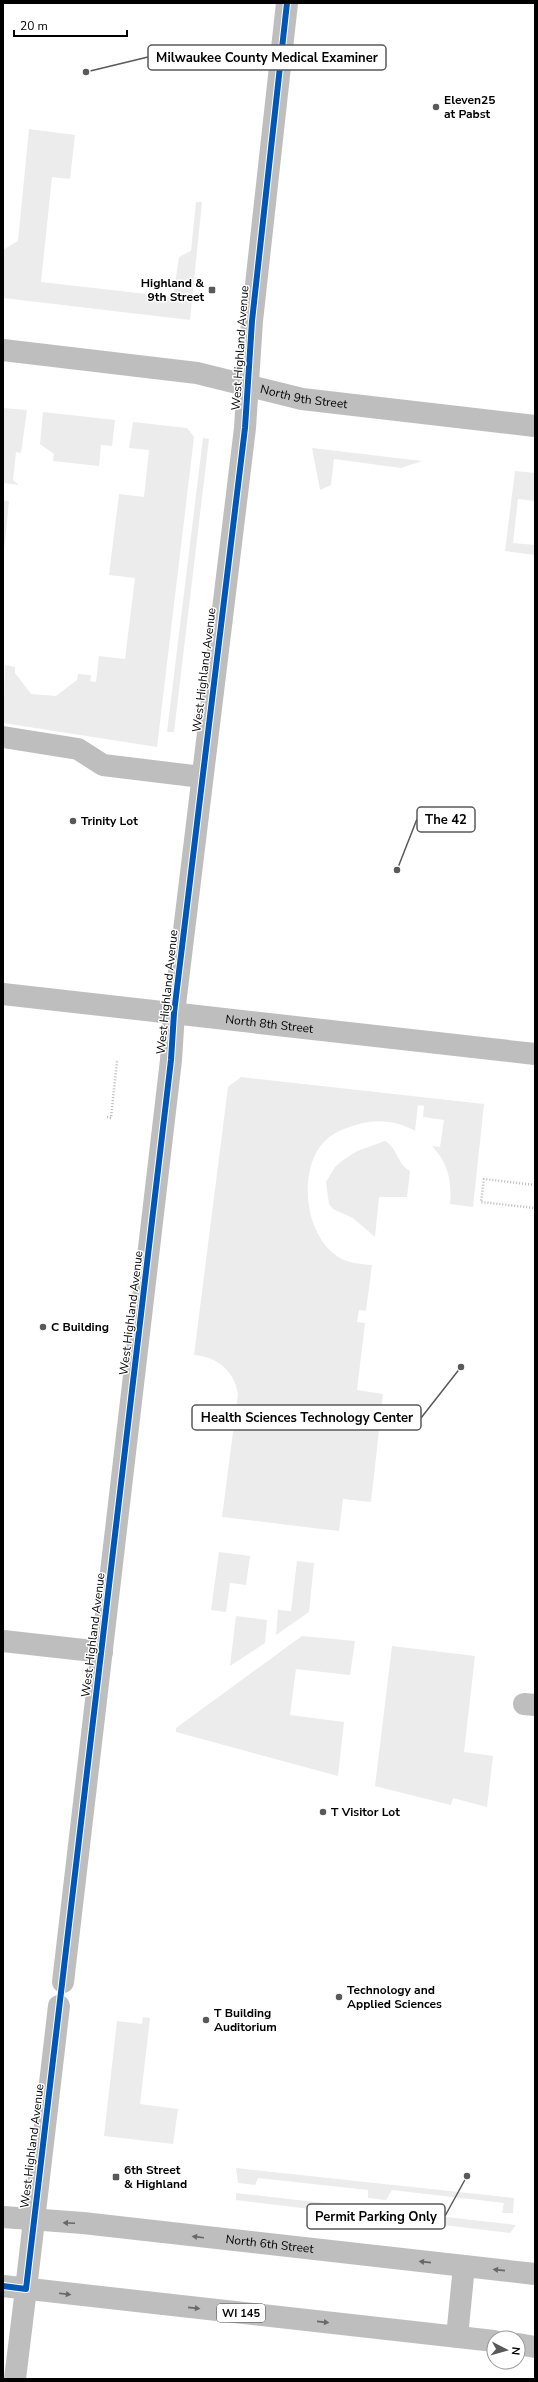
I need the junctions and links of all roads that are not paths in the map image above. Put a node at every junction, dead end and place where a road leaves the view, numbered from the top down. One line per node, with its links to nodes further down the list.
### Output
1 (287, 3): 3 (main road, West Highland Avenue)
2 (3, 350): 3 (main road, North 9th Street)
3 (248, 386): 4 (main road, North 9th Street); 6 (main road, West Highland Avenue)
4 (535, 426)
5 (3, 737): 6 (main road)
6 (202, 777): 8 (main road, West Highland Avenue)
7 (3, 994): 8 (main road, North 8th Street)
8 (174, 1013): 9 (main road, North 8th Street); 11 (main road, West Highland Avenue)
9 (535, 1054)
10 (3, 1641): 11 (main road)
11 (102, 1652): 12 (main road, West Highland Avenue)
12 (62, 1982)
13 (59, 2006): 15 (main road, West Highland Avenue)
14 (3, 2217): 15 (main road, North 6th Street)
15 (34, 2221): 16 (main road, North 6th Street, one-way to 15); 19 (main road, West Highland Avenue)
16 (464, 2266): 17 (main road, North 6th Street, one-way to 16); 20 (main road)
17 (535, 2274)
18 (3, 2286): 19 (main road)
19 (26, 2289): 20 (main road, WI 145, one-way to 20); 22 (main road, West Highland Avenue)
20 (456, 2337): 21 (main road, WI 145)
21 (486, 2340)
22 (15, 2379)

